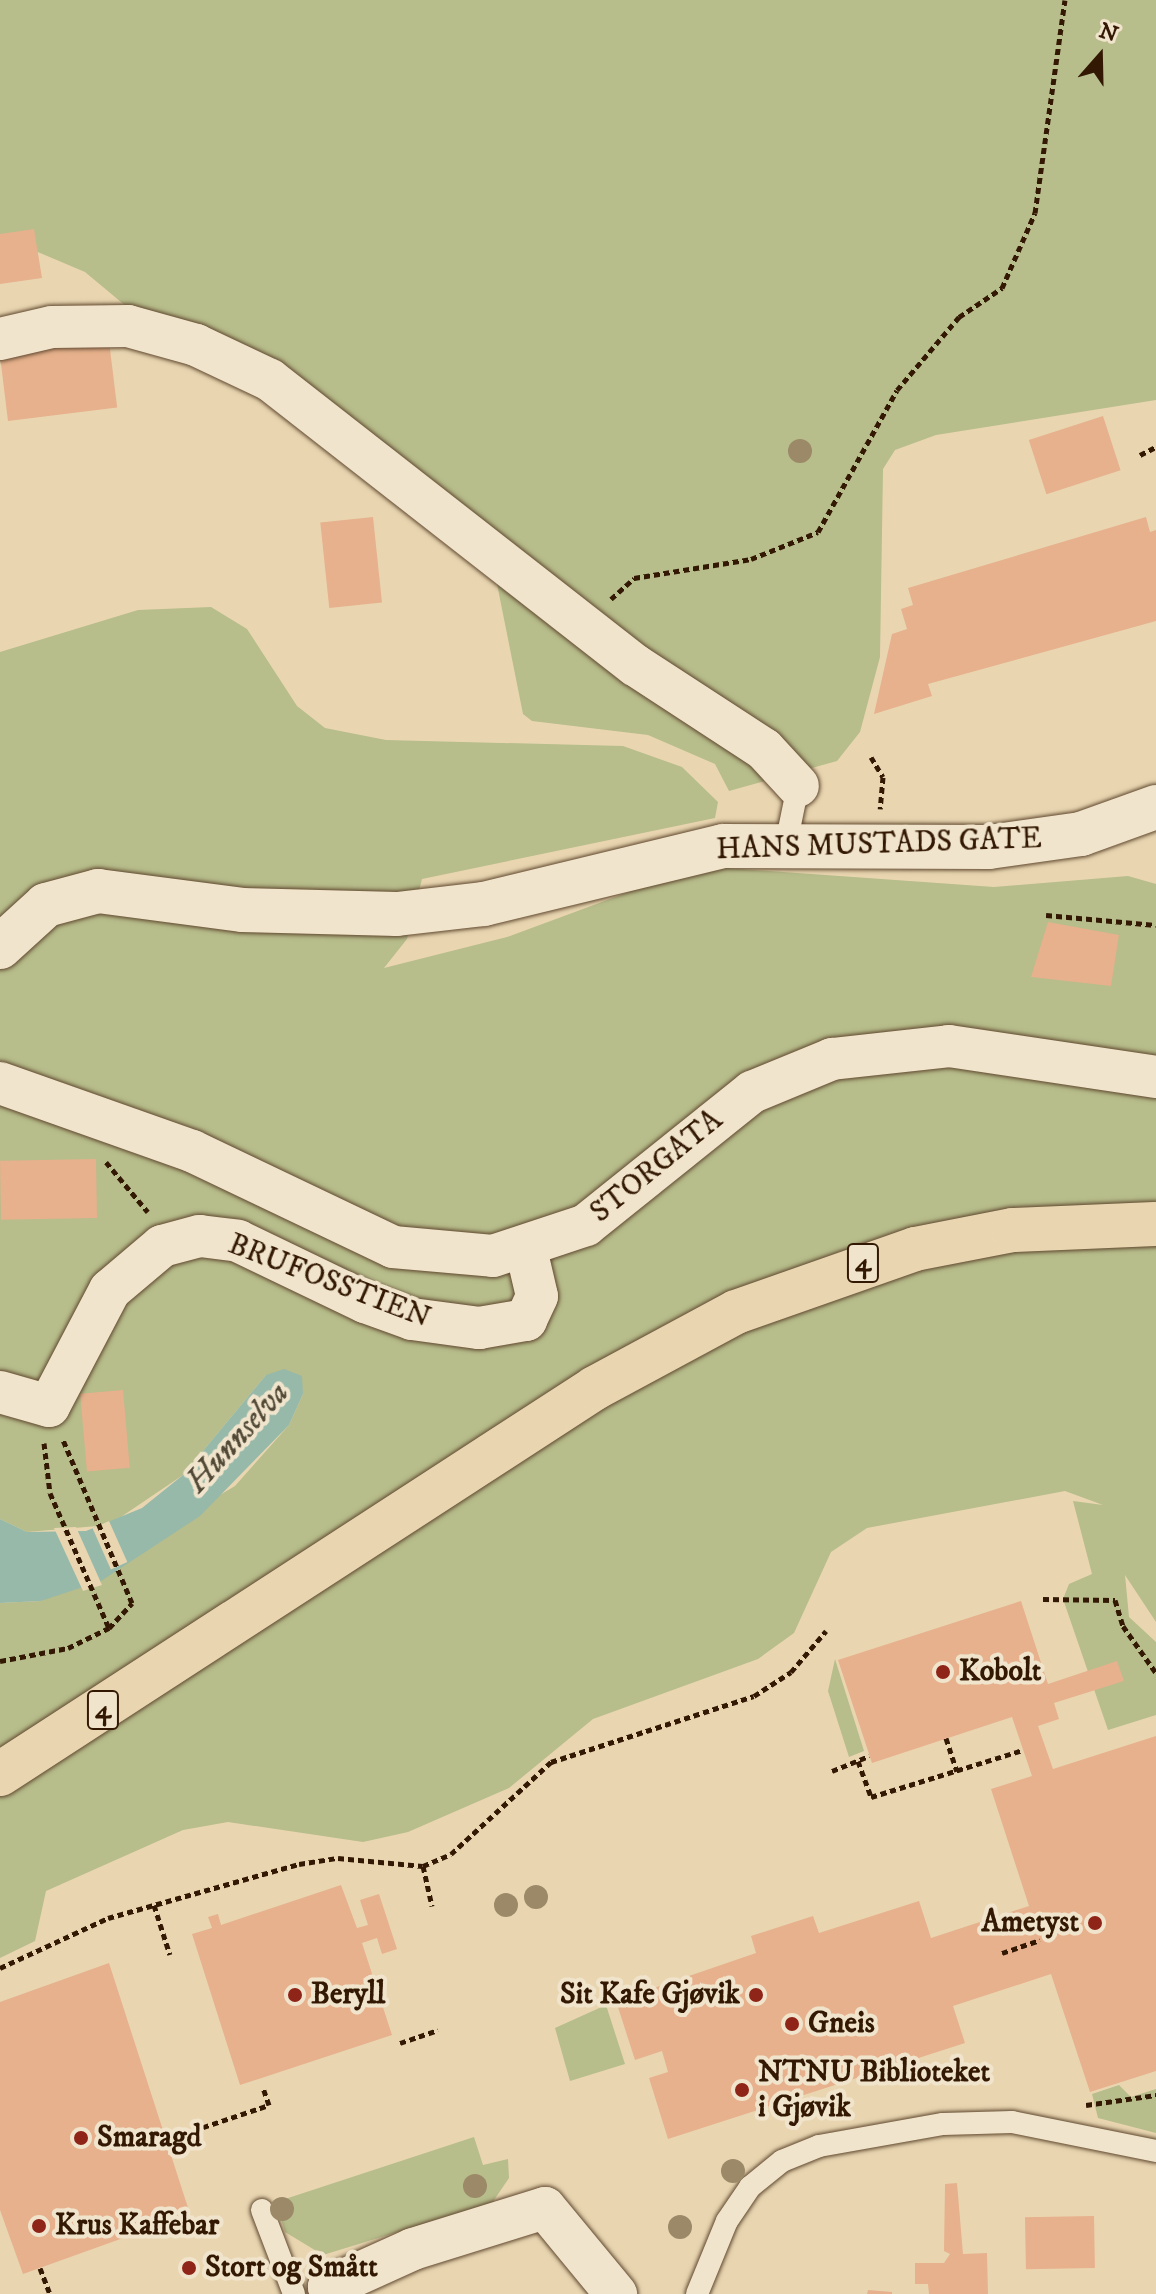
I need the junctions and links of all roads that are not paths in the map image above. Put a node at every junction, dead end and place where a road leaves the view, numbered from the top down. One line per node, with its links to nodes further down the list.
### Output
1 (0, 309): 2 (street)
2 (52, 327): 3 (street); 4 (street)
3 (0, 339)
4 (798, 786): 6 (lane)
5 (1156, 807): 6 (main road, HANS MUSTADS GATE)
6 (786, 844): 7 (main road, HANS MUSTADS GATE)
7 (0, 947)
8 (1156, 1077): 11 (street, STORGATA)
9 (0, 1083): 11 (street, STORGATA)
10 (1156, 1224): 13 (highway, 4)
11 (526, 1249): 12 (street, BRUFOSSTIEN)
12 (0, 1392)
13 (0, 1774)
14 (1156, 2151): 19 (lane)
15 (262, 2210): 16 (lane)
16 (294, 2294)
17 (332, 2294): 18 (street)
18 (616, 2294)
19 (697, 2294)

